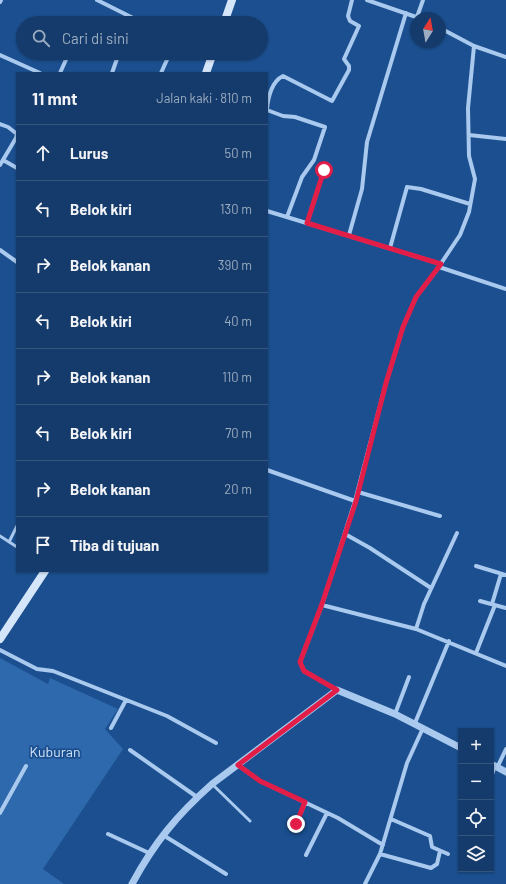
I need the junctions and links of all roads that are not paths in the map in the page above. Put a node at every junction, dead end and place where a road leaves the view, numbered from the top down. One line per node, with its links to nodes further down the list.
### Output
1 (97, 0): 9 (street)
2 (232, 0): 10 (main road)
3 (352, 0): 24 (street)
4 (367, 0): 7 (street)
5 (423, 0): 6 (street)
6 (419, 12)
7 (406, 13): 8 (street); 39 (street)
8 (410, 14)
9 (129, 16)
10 (226, 16)
11 (446, 31): 12 (street)
12 (474, 46): 14 (street); 28 (street)
13 (0, 55): 19 (street)
14 (506, 57)
15 (66, 60): 20 (street)
16 (117, 60): 21 (street)
17 (167, 60): 22 (street)
18 (211, 60): 23 (main road)
19 (38, 72)
20 (60, 72)
21 (112, 72)
22 (161, 72)
23 (206, 72)
24 (268, 106)
25 (268, 110): 37 (street)
26 (0, 124): 27 (street)
27 (16, 133)
28 (469, 135): 30 (street); 35 (street)
29 (16, 138): 31 (street)
30 (506, 139)
31 (3, 160): 32 (street); 33 (street)
32 (0, 165)
33 (16, 167)
34 (324, 170): 38 (street)
35 (470, 204): 40 (street); 43 (street)
36 (268, 212): 37 (street)
37 (287, 217): 38 (street)
38 (307, 223): 39 (street)
39 (349, 234): 40 (street)
40 (390, 248): 43 (street)
41 (0, 250): 42 (street)
42 (16, 261)
43 (440, 265): 44 (street); 46 (street)
44 (506, 289)
45 (268, 470): 47 (street)
46 (358, 492): 47 (street); 48 (street)
47 (356, 501): 51 (street)
48 (440, 516)
49 (16, 528): 53 (lane)
50 (457, 533): 58 (street)
51 (345, 534): 58 (street); 60 (street)
52 (0, 536): 53 (lane)
53 (9, 542): 54 (lane)
54 (16, 546)
55 (476, 566): 57 (street)
56 (44, 572): 64 (main road)
57 (504, 574): 61 (street)
58 (431, 588): 63 (street)
59 (480, 601): 61 (street)
60 (322, 604): 63 (street); 70 (street)
61 (494, 605): 62 (street); 67 (street)
62 (506, 608)
63 (416, 629): 65 (street)
64 (0, 639)
65 (449, 642): 67 (street); 73 (street)
66 (0, 650): 71 (street)
67 (476, 653): 68 (street)
68 (506, 666)
69 (409, 677): 72 (street)
70 (337, 690): 72 (street); 80 (street)
71 (126, 700): 75 (street); 76 (street)
72 (395, 714): 73 (street)
73 (415, 723): 74 (street)
74 (424, 727): 77 (street); 89 (street)
75 (111, 728)
76 (216, 743)
77 (458, 746)
78 (506, 749): 82 (street)
79 (130, 750): 85 (street)
80 (238, 765): 84 (street); 86 (street)
81 (26, 766): 87 (street)
82 (494, 766): 83 (street)
83 (506, 772)
84 (212, 784): 85 (street); 90 (lane)
85 (196, 797): 93 (street)
86 (305, 802): 88 (street); 91 (street)
87 (0, 813)
88 (327, 813): 94 (street); 99 (street)
89 (391, 819): 94 (street); 95 (street)
90 (250, 822)
91 (296, 824)
92 (108, 834): 96 (street)
93 (162, 834): 96 (street); 100 (street)
94 (383, 845): 97 (street)
95 (440, 851): 97 (street); 98 (street)
96 (149, 853): 101 (street)
97 (380, 854): 102 (street)
98 (448, 854)
99 (306, 855)
100 (226, 874)
101 (134, 883)
102 (365, 884)

